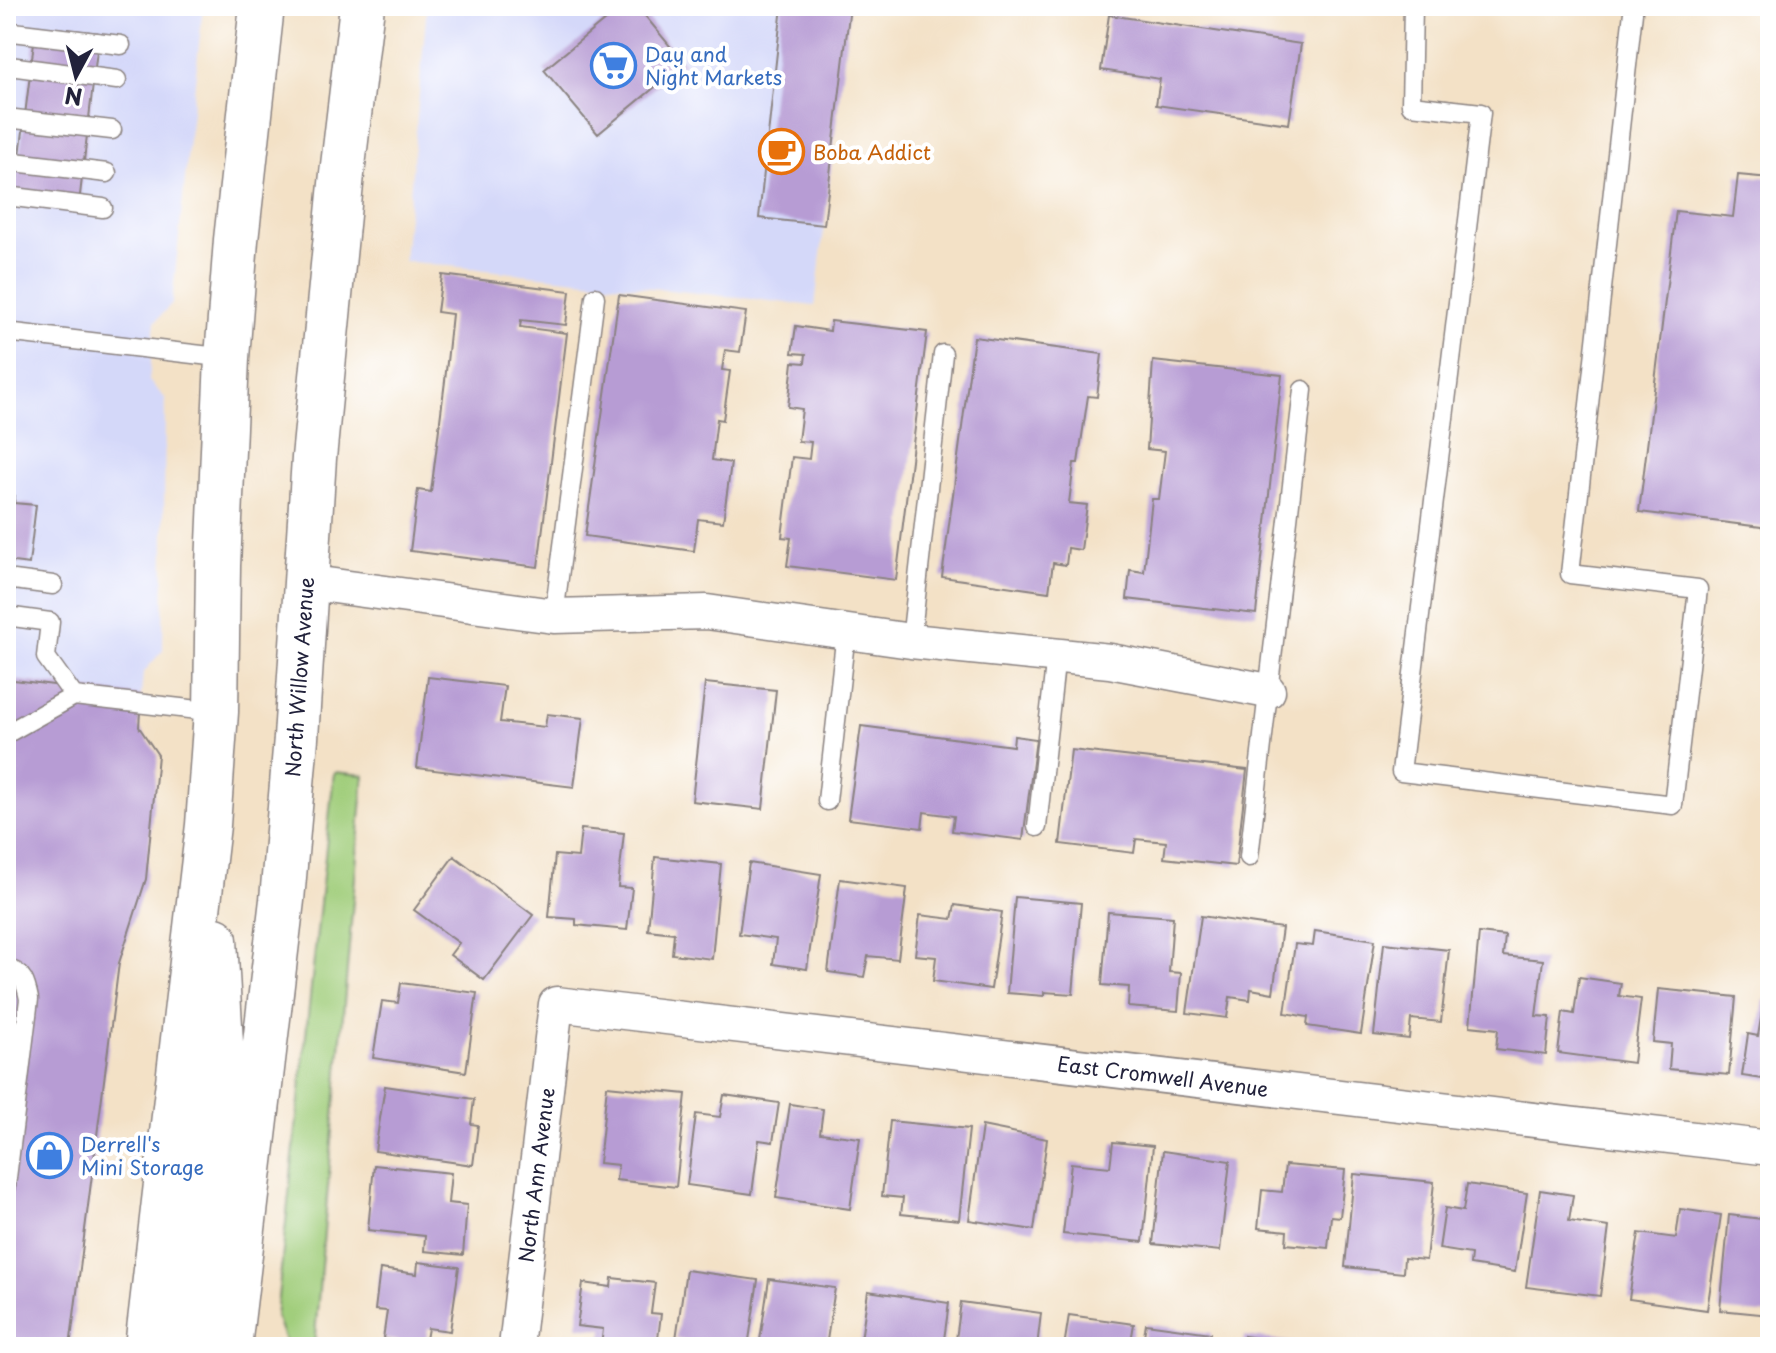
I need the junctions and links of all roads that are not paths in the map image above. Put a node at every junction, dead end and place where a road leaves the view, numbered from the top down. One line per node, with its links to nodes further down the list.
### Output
1 (262, 6): 18 (main road)
2 (362, 6): 21 (main road, North Willow Avenue)
3 (1413, 6): 4 (lane)
4 (1633, 12)
5 (13, 32): 6 (lane)
6 (121, 45)
7 (9, 66): 8 (lane)
8 (117, 80)
9 (6, 118): 10 (lane)
10 (112, 130)
11 (6, 161): 12 (lane)
12 (107, 173)
13 (6, 196): 14 (lane)
14 (103, 208)
15 (595, 297): 24 (lane)
16 (6, 332): 18 (lane)
17 (943, 354): 26 (lane)
18 (227, 358): 30 (main road)
19 (1303, 390): 28 (lane)
20 (6, 579): 22 (lane)
21 (305, 582): 24 (street); 42 (main road, North Willow Avenue)
22 (53, 585)
23 (6, 616): 29 (lane)
24 (554, 616): 25 (street)
25 (846, 632): 26 (street); 32 (lane)
26 (911, 641): 27 (street)
27 (1056, 655): 28 (street); 34 (lane)
28 (1268, 691): 35 (lane)
29 (74, 696): 30 (lane); 31 (lane)
30 (216, 712): 33 (main road)
31 (6, 734)
32 (827, 801)
33 (208, 825): 40 (main road); 41 (main road)
34 (1037, 827)
35 (1249, 857)
36 (6, 969): 39 (lane)
37 (556, 1004): 38 (street, East Cromwell Avenue); 43 (street, North Ann Avenue)
38 (1770, 1148)
39 (6, 1186)
40 (147, 1347)
41 (193, 1347)
42 (229, 1347)
43 (516, 1347)

